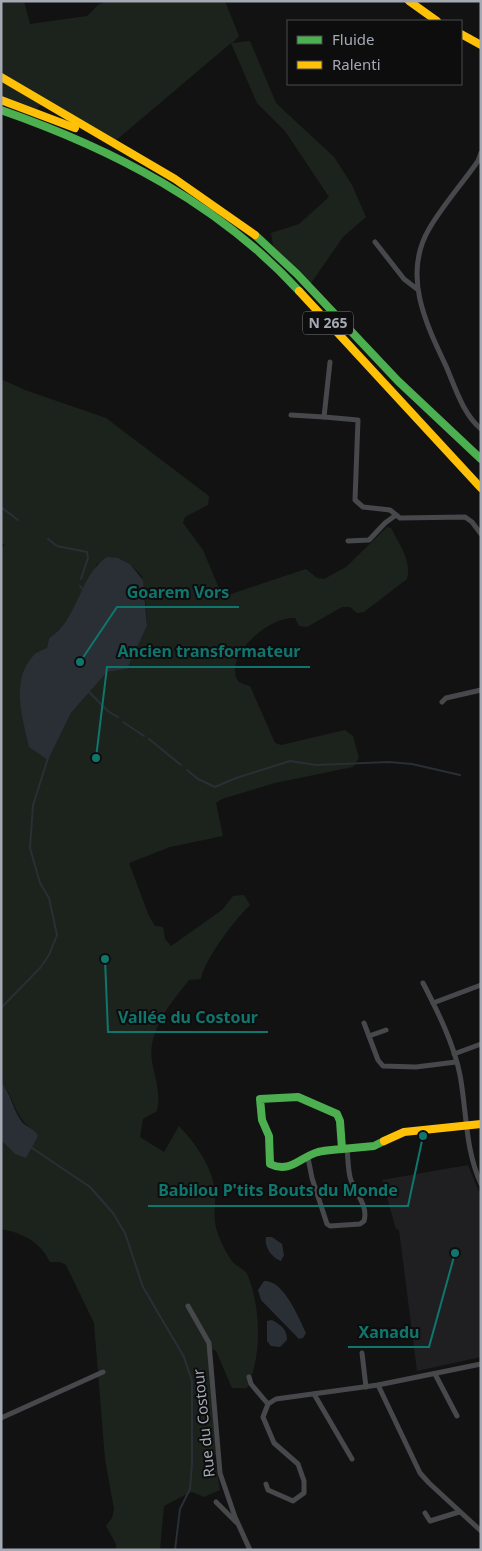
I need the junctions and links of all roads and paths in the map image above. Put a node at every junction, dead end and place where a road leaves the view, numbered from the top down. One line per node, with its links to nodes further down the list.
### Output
1 (409, 1): 2 (main road)
2 (436, 20)
3 (462, 34): 4 (main road)
4 (481, 44)
5 (1, 77): 10 (main road)
6 (1, 100): 10 (main road, N 265)
7 (1, 110): 11 (main road, N 265)
8 (1, 115): 11 (main road)
9 (481, 152): 13 (street)
10 (146, 163): 18 (main road, N 265)
11 (156, 180): 19 (main road, N 265)
12 (375, 242): 13 (street)
13 (417, 289): 17 (street)
14 (330, 362): 16 (street)
15 (292, 415): 16 (street)
16 (324, 417): 20 (street)
17 (481, 429)
18 (481, 460)
19 (481, 488)
20 (396, 515): 21 (street); 22 (street)
21 (481, 534)
22 (348, 541)
23 (481, 690): 24 (street)
24 (442, 702)
25 (423, 983): 27 (street)
26 (481, 985): 27 (street)
27 (433, 1003): 32 (street)
28 (364, 1023): 30 (street)
29 (386, 1030): 30 (street)
30 (369, 1036): 33 (street)
31 (481, 1044): 32 (street)
32 (454, 1054): 33 (street)
33 (456, 1062): 35 (street)
34 (481, 1124): 35 (main road)
35 (465, 1126): 36 (main road); 38 (street)
36 (345, 1149): 37 (main road); 37 (street); 37 (main road)
37 (308, 1158)
38 (481, 1184)
39 (188, 1306): 56 (street, Rue du Costour)
40 (362, 1353): 46 (street)
41 (481, 1364): 43 (street)
42 (103, 1372): 50 (street)
43 (435, 1374): 45 (street); 49 (street)
44 (249, 1377): 48 (street)
45 (378, 1385): 46 (street); 54 (street)
46 (366, 1387): 47 (street)
47 (314, 1394): 48 (street); 51 (street)
48 (268, 1404): 52 (street)
49 (457, 1416)
50 (1, 1418)
51 (352, 1459)
52 (266, 1484)
53 (216, 1502): 56 (street)
54 (459, 1512): 55 (street); 57 (street)
55 (425, 1513)
56 (238, 1524): 58 (street, Rue du Costour)
57 (481, 1531)
58 (250, 1550)

